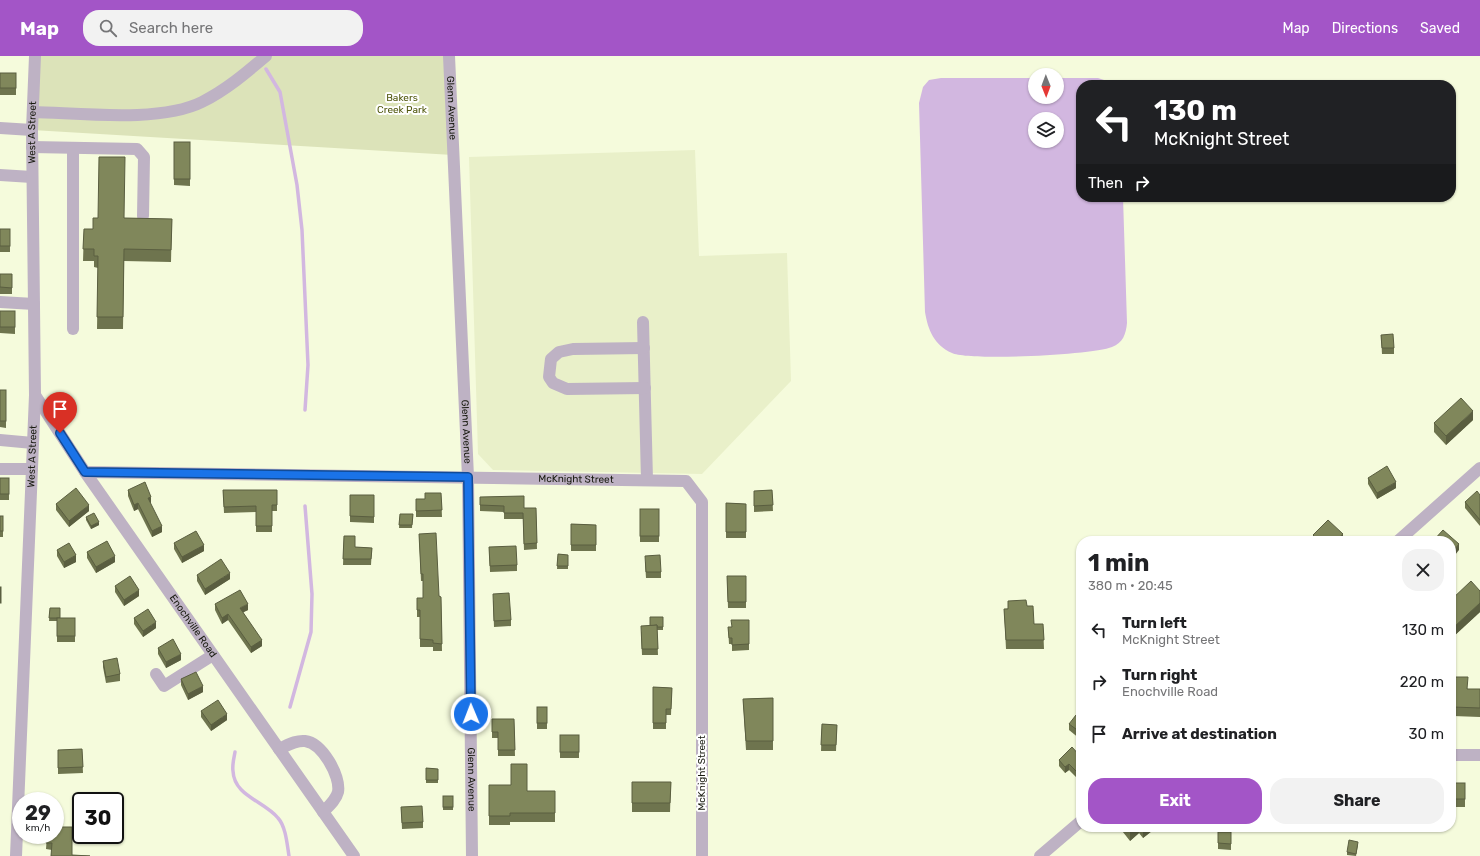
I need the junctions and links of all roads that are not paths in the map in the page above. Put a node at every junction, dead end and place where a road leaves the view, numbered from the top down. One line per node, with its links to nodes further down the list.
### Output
1 (35, 56): 4 (street, West A Street)
2 (266, 56): 4 (street)
3 (449, 56): 25 (street, Glenn Avenue)
4 (33, 112): 6 (street, West A Street)
5 (0, 128): 6 (street)
6 (32, 130): 7 (street, West A Street)
7 (32, 147): 8 (street); 10 (street, West A Street)
8 (73, 148): 11 (street); 15 (street)
9 (0, 175): 10 (street)
10 (32, 177): 13 (street, West A Street)
11 (143, 216)
12 (0, 302): 13 (street)
13 (34, 304): 18 (street, West A Street)
14 (643, 322): 16 (street)
15 (73, 329)
16 (644, 348): 17 (street); 17 (street)
17 (645, 388): 26 (street)
18 (35, 395): 20 (street, West A Street); 24 (street, Enochville Road)
19 (0, 440): 20 (street)
20 (33, 443): 23 (street, West A Street)
21 (1480, 468): 27 (street)
22 (0, 469): 23 (street)
23 (32, 469): 35 (street, West A Street)
24 (85, 472): 25 (street, McKnight Street); 28 (street, Enochville Road)
25 (468, 477): 26 (street, McKnight Street); 37 (street, Glenn Avenue)
26 (647, 480): 38 (street, McKnight Street)
27 (1404, 536)
28 (213, 655): 29 (street); 30 (street, Enochville Road)
29 (156, 674)
30 (279, 749): 33 (street, Enochville Road); 33 (street)
31 (1456, 755): 32 (street)
32 (1480, 755)
33 (323, 812): 36 (street, Enochville Road)
34 (1076, 825): 39 (street)
35 (16, 856)
36 (354, 856)
37 (472, 856)
38 (702, 856)
39 (1040, 856)

